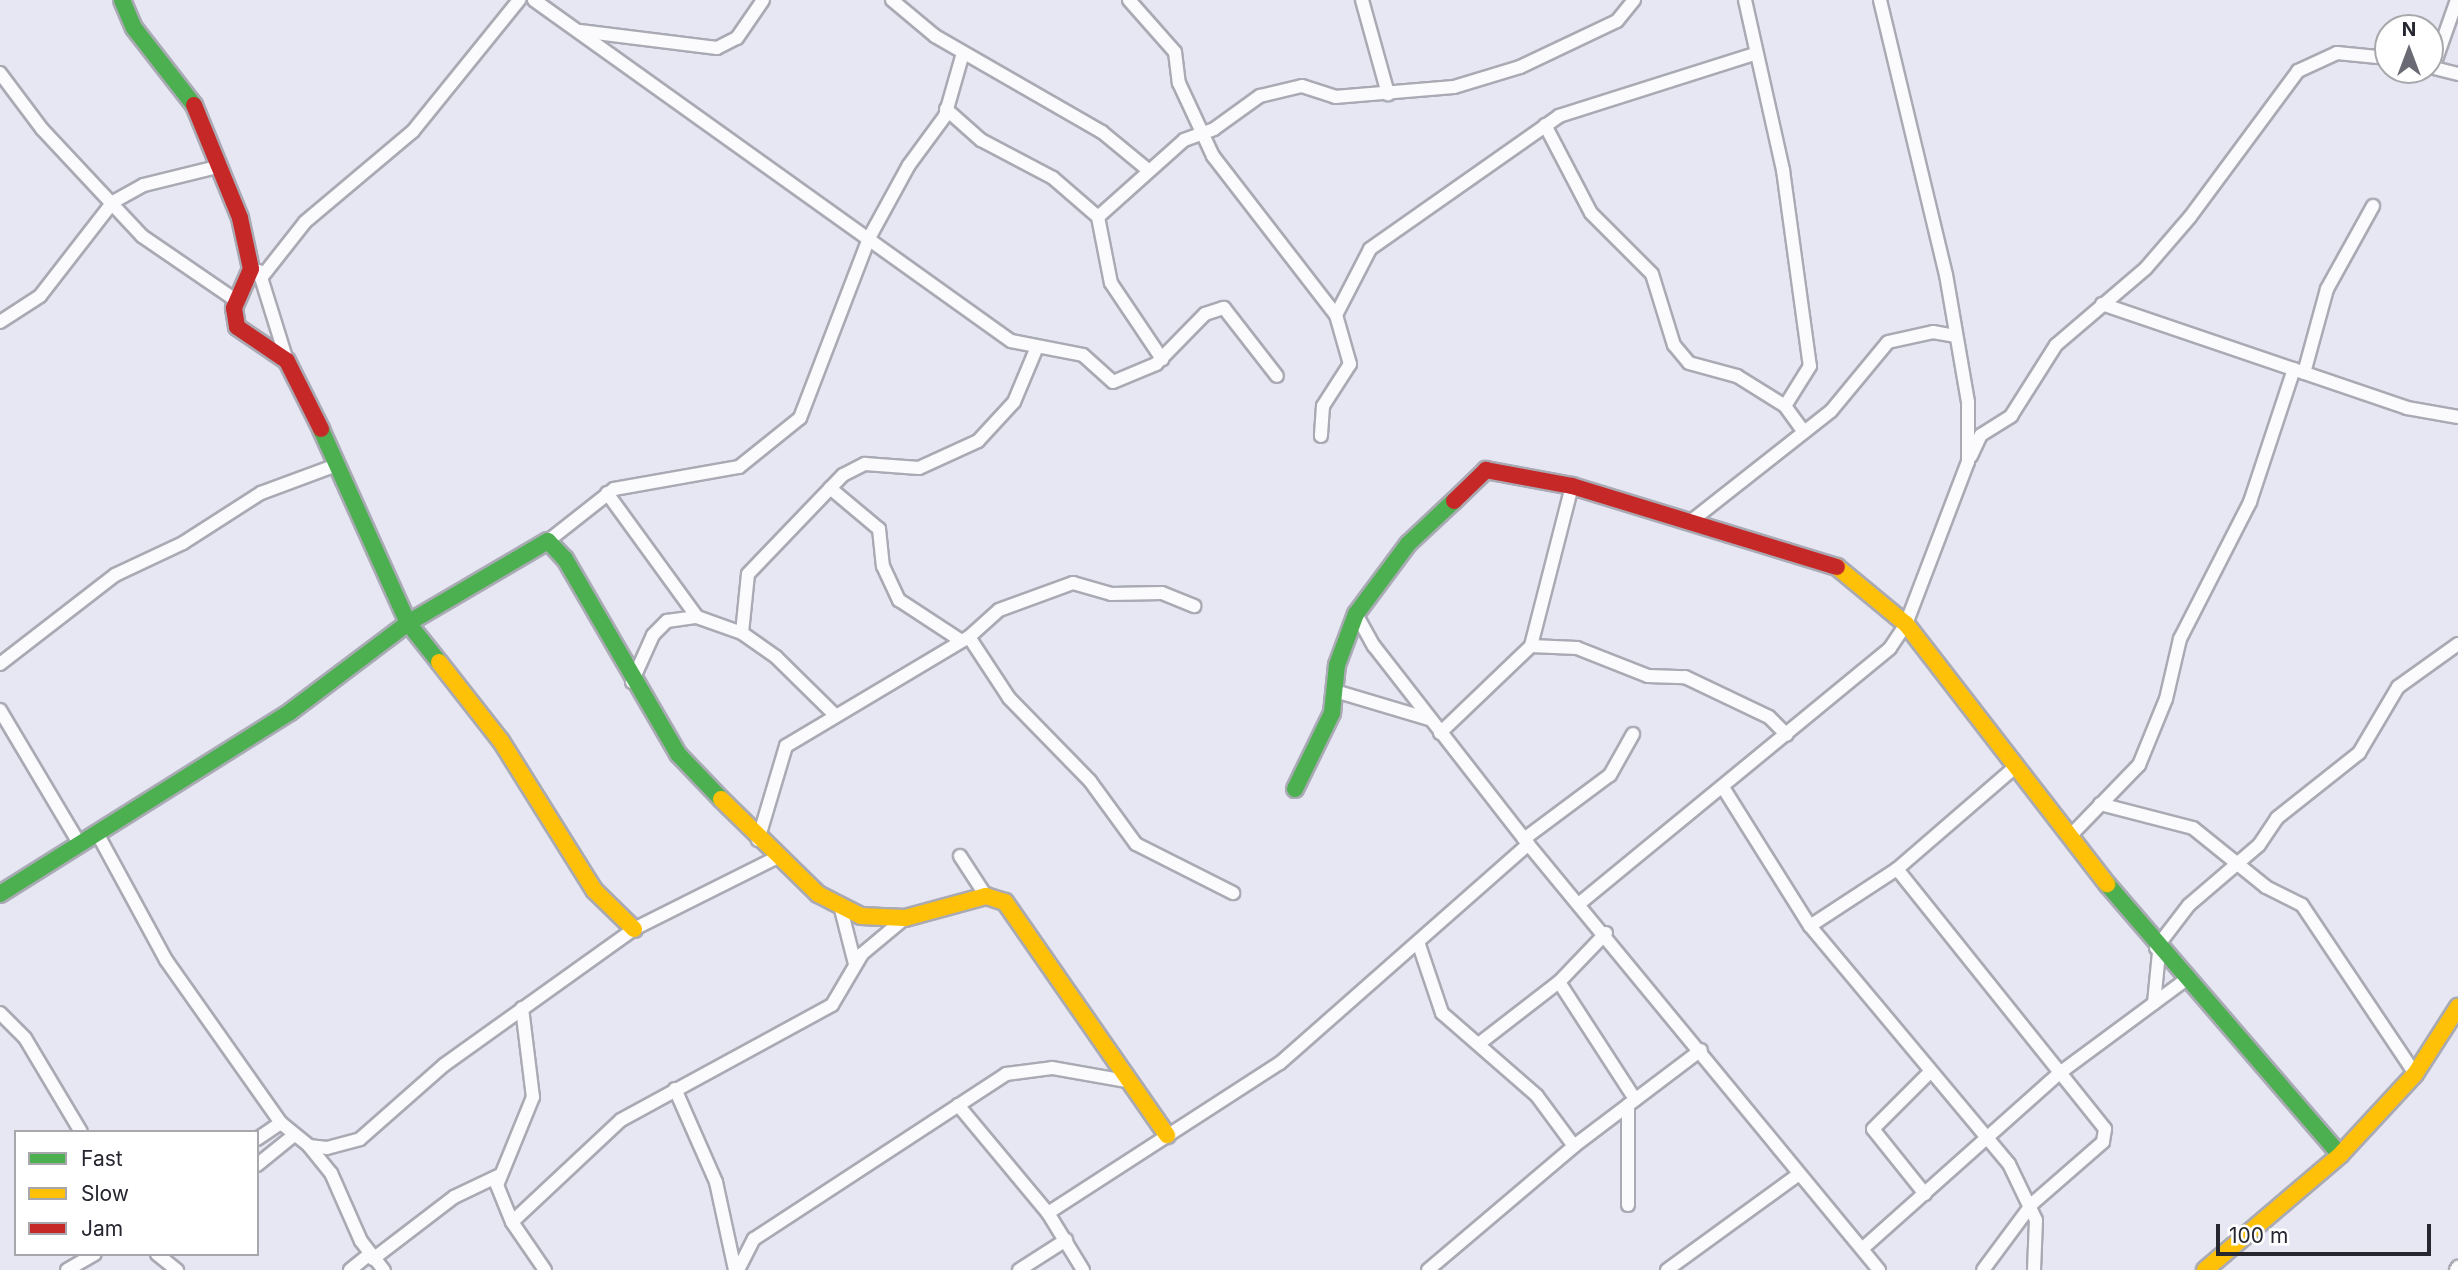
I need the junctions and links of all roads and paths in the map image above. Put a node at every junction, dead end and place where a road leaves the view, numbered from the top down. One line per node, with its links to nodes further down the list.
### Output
1 (122, 0): 22 (street)
2 (519, 0): 29 (street)
3 (534, 0): 12 (street)
4 (763, 0): 12 (street)
5 (892, 0): 14 (street)
6 (1129, 0): 21 (street)
7 (1362, 0): 18 (street)
8 (1633, 0): 18 (street)
9 (1745, 0): 15 (street)
10 (1880, 0): 34 (street)
11 (2457, 0): 13 (street)
12 (577, 31): 27 (street)
13 (2444, 34)
14 (963, 53): 19 (street); 23 (street)
15 (1755, 54): 20 (street); 40 (street)
16 (2374, 57): 31 (street)
17 (0, 73): 24 (street)
18 (1388, 94): 21 (street)
19 (946, 109): 26 (street); 27 (street)
20 (1545, 125): 32 (street); 40 (street)
21 (1202, 134): 23 (street); 32 (street)
22 (221, 166): 24 (street); 28 (street)
23 (1148, 170): 26 (street)
24 (111, 204): 30 (street); 33 (street)
25 (2373, 206): 38 (street)
26 (1098, 217): 36 (street)
27 (869, 238): 35 (street); 48 (street)
28 (251, 253): 29 (street); 30 (street)
29 (261, 278): 37 (street)
30 (237, 301): 37 (street)
31 (2102, 304): 38 (street); 44 (street)
32 (1336, 315): 43 (street)
33 (0, 322)
34 (1955, 336): 42 (street); 44 (street)
35 (1037, 348): 36 (street); 47 (street)
36 (1162, 359): 39 (street)
37 (287, 361): 45 (street)
38 (2299, 371): 41 (street); 74 (street)
39 (1276, 376)
40 (1785, 406): 42 (street)
41 (2458, 417)
42 (1804, 432): 49 (street)
43 (1321, 436)
44 (1968, 462): 57 (street)
45 (334, 466): 55 (street); 62 (street)
46 (1572, 486): 49 (street); 53 (street); 61 (street)
47 (830, 488): 51 (street); 59 (street)
48 (607, 493): 50 (street); 54 (street)
49 (1690, 523): 57 (street)
50 (548, 541): 55 (street); 63 (street)
51 (740, 606): 56 (street); 58 (street)
52 (1195, 606): 59 (street)
53 (1356, 614): 64 (street); 67 (street)
54 (697, 617): 56 (street); 63 (street)
55 (408, 623): 75 (street); 91 (street)
56 (718, 623): 58 (street)
57 (1906, 624): 70 (street); 71 (street)
58 (742, 633): 66 (street)
59 (965, 639): 66 (street); 84 (street)
60 (2458, 645): 82 (street)
61 (1531, 646): 68 (street); 70 (street)
62 (0, 664)
63 (632, 682): 77 (street)
64 (1335, 691): 67 (street); 72 (street)
65 (0, 710): 79 (street)
66 (835, 715): 77 (street)
67 (1429, 719): 68 (street)
68 (1440, 733): 78 (street)
69 (1633, 734): 78 (street)
70 (1787, 735): 73 (street)
71 (2015, 766): 76 (street); 83 (street)
72 (1295, 789)
73 (1724, 789): 87 (street); 90 (street)
74 (2100, 804): 76 (street); 82 (street)
75 (97, 833): 79 (street); 111 (street)
76 (2073, 833): 94 (street)
77 (758, 840): 81 (street)
78 (1526, 842): 87 (street); 93 (street)
79 (79, 843): 85 (street)
80 (960, 856): 86 (street)
81 (776, 858): 88 (street); 91 (street)
82 (2238, 861): 94 (street); 106 (street)
83 (1897, 869): 90 (street); 105 (street)
84 (1233, 893)
85 (0, 894)
86 (986, 896): 89 (street); 107 (street)
87 (1580, 903): 92 (street)
88 (841, 909): 89 (street); 95 (street)
89 (905, 918): 95 (street)
90 (1810, 926): 104 (street)
91 (634, 929): 100 (street)
92 (1606, 933): 97 (street); 103 (street)
93 (1418, 942): 102 (street); 114 (street)
94 (2158, 949): 96 (street); 98 (street)
95 (855, 968): 108 (street)
96 (2184, 981): 98 (street); 119 (street)
97 (1559, 982): 102 (street); 109 (street)
98 (2154, 1003): 105 (street)
99 (2458, 1007): 106 (street)
100 (522, 1008): 117 (street); 122 (street)
101 (0, 1013): 112 (street)
102 (1480, 1043): 118 (street)
103 (1701, 1050): 109 (street); 121 (street)
104 (1930, 1072): 116 (street); 123 (street)
105 (2062, 1072): 116 (street); 124 (street)
106 (2415, 1074): 119 (street)
107 (1131, 1082): 110 (street); 114 (street)
108 (674, 1089): 127 (street); 138 (street)
109 (1632, 1102): 118 (street); 125 (street)
110 (958, 1105): 126 (street); 138 (street)
111 (281, 1123): 113 (street); 115 (street)
112 (80, 1130)
113 (294, 1135): 117 (street); 120 (street)
114 (1167, 1135): 126 (street)
115 (259, 1138)
116 (1988, 1138): 123 (street); 124 (street)
117 (309, 1146): 132 (street)
118 (1574, 1146): 141 (street)
119 (2340, 1155): 146 (street)
120 (259, 1163)
121 (1800, 1174): 129 (street); 142 (street)
122 (498, 1176): 127 (street); 132 (street)
123 (1925, 1194): 129 (street)
124 (2032, 1204): 144 (street); 145 (street)
125 (1628, 1205)
126 (1048, 1213): 128 (street)
127 (512, 1222): 137 (street)
128 (1066, 1240): 139 (street); 140 (street)
129 (1862, 1249): 143 (street)
130 (90, 1256): 133 (street)
131 (160, 1256): 134 (street)
132 (372, 1256): 135 (street); 136 (street)
133 (66, 1270)
134 (177, 1270)
135 (351, 1270)
136 (384, 1270)
137 (545, 1270)
138 (736, 1270)
139 (1019, 1270)
140 (1083, 1270)
141 (1428, 1270)
142 (1667, 1270)
143 (1879, 1270)
144 (1983, 1270)
145 (2034, 1270)
146 (2205, 1270)

